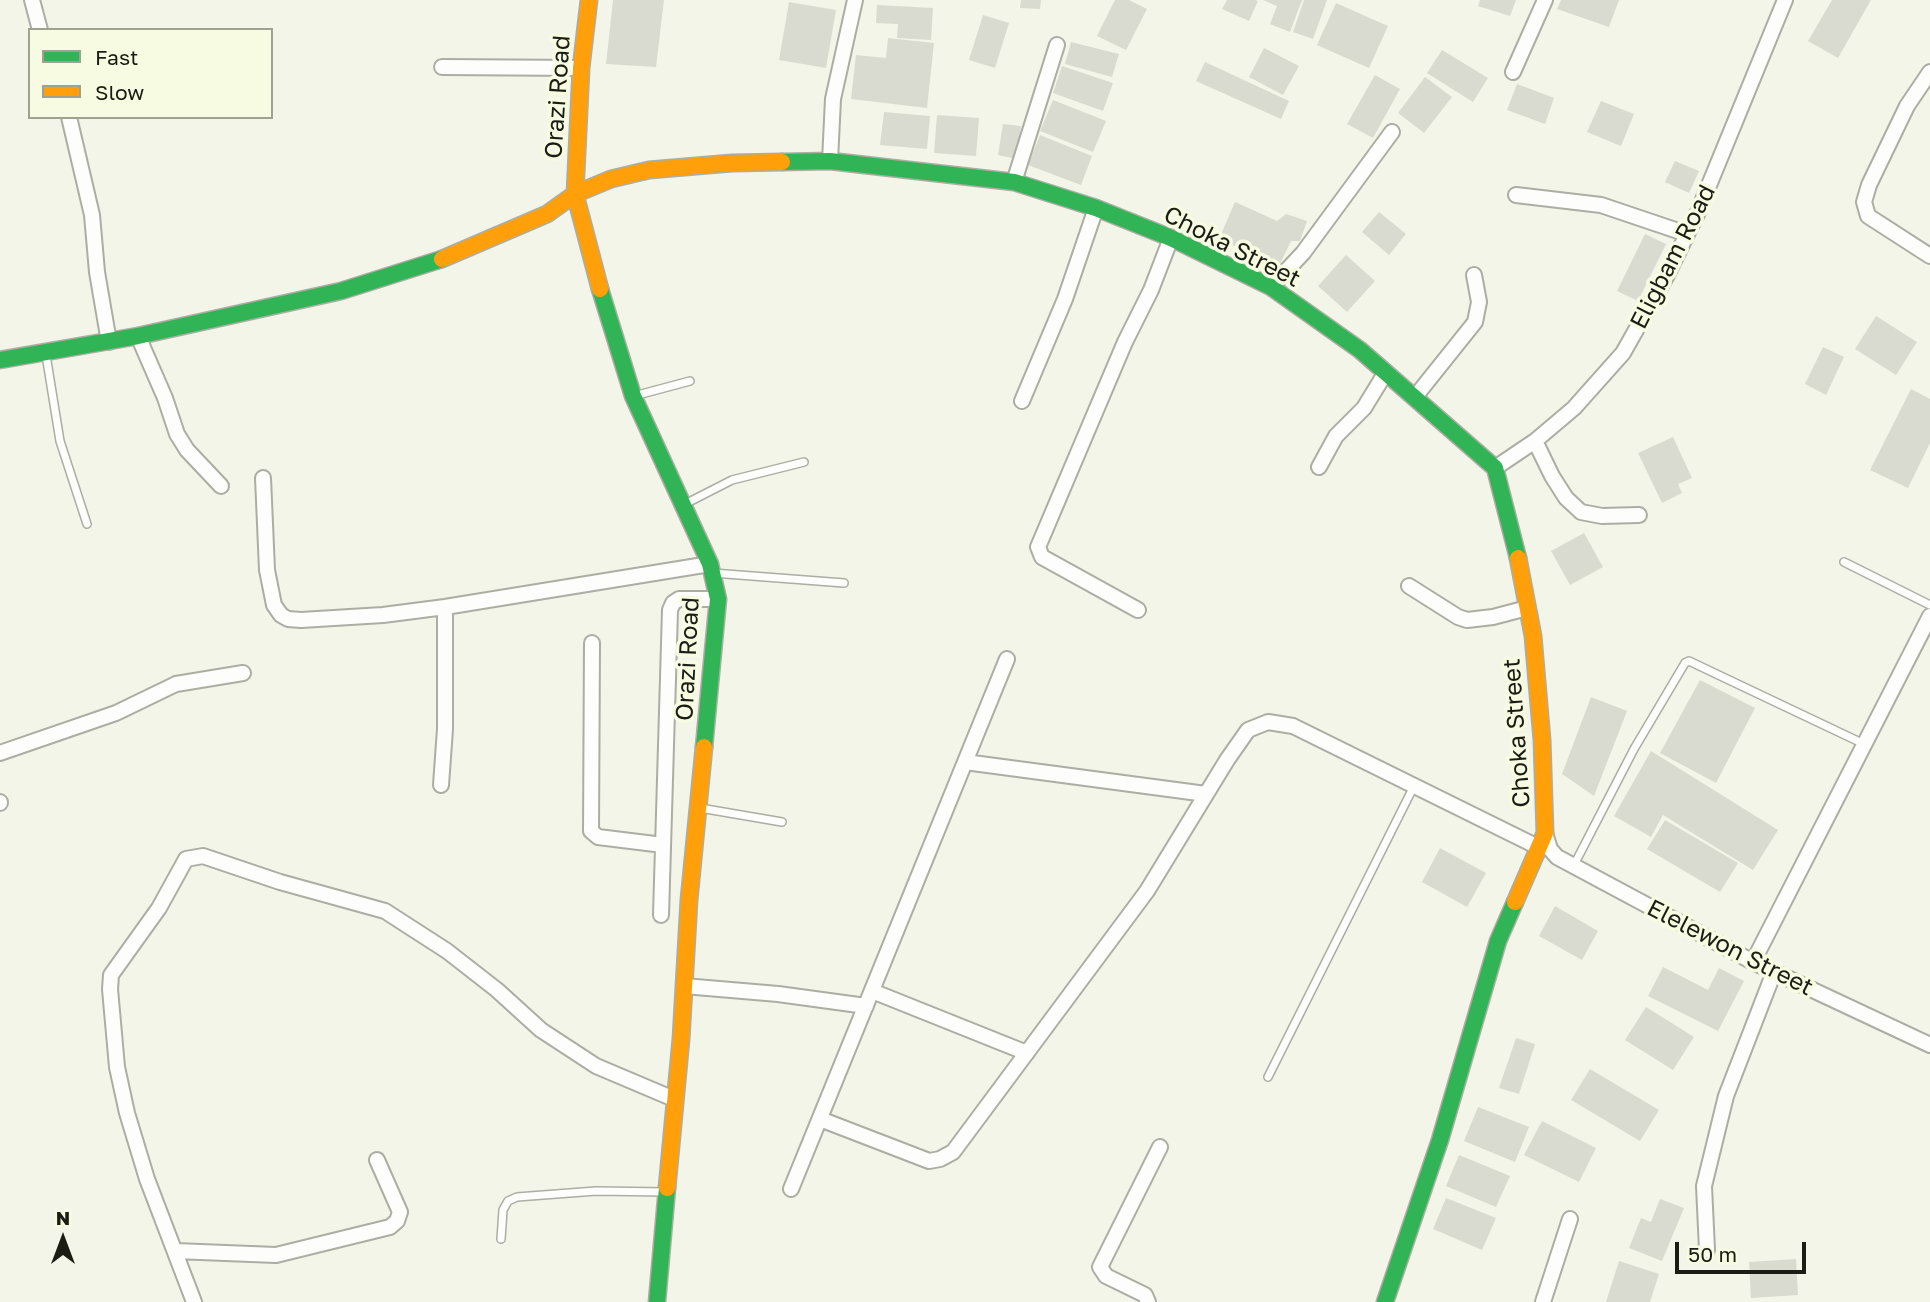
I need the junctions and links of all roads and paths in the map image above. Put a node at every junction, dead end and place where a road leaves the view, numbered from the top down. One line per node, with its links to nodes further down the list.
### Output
1 (32, 0): 6 (street)
2 (589, 0): 9 (street, Orazi Road)
3 (855, 0): 14 (street)
4 (1545, 0): 10 (street)
5 (1785, 0): 19 (street, Eligbam Road)
6 (39, 28)
7 (1057, 44): 15 (street)
8 (442, 67): 9 (street)
9 (581, 68): 16 (street, Orazi Road)
10 (1513, 72)
11 (1930, 72): 21 (street)
12 (69, 119): 25 (street)
13 (1392, 132): 23 (street)
14 (830, 161): 15 (street, Choka Street); 16 (street, Choka Street)
15 (1014, 182): 18 (street, Choka Street)
16 (575, 194): 24 (street, Choka Street); 30 (street, Orazi Road)
17 (1516, 195): 19 (street)
18 (1096, 208): 20 (street, Choka Street); 32 (street)
19 (1687, 234): 33 (street, Eligbam Road)
20 (1171, 238): 23 (street, Choka Street); 50 (street)
21 (1930, 256)
22 (1474, 275): 31 (street)
23 (1271, 287): 28 (street, Choka Street)
24 (138, 336): 25 (street, Choka Street); 38 (street)
25 (109, 342): 26 (street, Choka Street)
26 (46, 353): 27 (street, Choka Street); 41 (lane)
27 (0, 360)
28 (1386, 372): 31 (street, Choka Street); 35 (street)
29 (690, 381): 30 (lane)
30 (633, 396): 39 (street, Orazi Road)
31 (1415, 397): 36 (street, Choka Street)
32 (1022, 401)
33 (1535, 441): 36 (street, Eligbam Road); 40 (street)
34 (804, 462): 39 (lane)
35 (1319, 467)
36 (1495, 468): 49 (street, Choka Street)
37 (263, 478): 48 (street)
38 (221, 486)
39 (682, 506): 43 (street, Orazi Road)
40 (1639, 515)
41 (87, 524)
42 (1844, 562): 47 (lane)
43 (711, 569): 44 (lane); 46 (street, Orazi Road); 48 (street)
44 (844, 583)
45 (1409, 586): 49 (street)
46 (718, 599): 61 (street, Orazi Road); 64 (street)
47 (1930, 604)
48 (445, 607): 58 (street)
49 (1527, 608): 63 (street, Choka Street)
50 (1138, 610)
51 (1930, 616): 55 (street)
52 (592, 643): 64 (street)
53 (1007, 659): 57 (street)
54 (243, 673): 56 (street)
55 (1864, 744): 65 (lane); 67 (street)
56 (0, 753)
57 (965, 762): 60 (street); 70 (street)
58 (440, 785)
59 (1414, 786): 60 (street); 63 (street); 74 (lane)
60 (1206, 794): 73 (street)
61 (700, 808): 62 (lane); 69 (street, Orazi Road)
62 (782, 822)
63 (1543, 841): 65 (street, Elelewon Street); 88 (street)
64 (663, 845): 66 (street)
65 (1573, 866): 67 (street, Elelewon Street)
66 (662, 915)
67 (1753, 962): 68 (street, Elelewon Street)
68 (1774, 972): 72 (street, Elelewon Street); 83 (street)
69 (684, 986): 71 (street); 75 (street, Orazi Road)
70 (872, 991): 71 (street); 73 (street)
71 (866, 1006): 76 (street)
72 (1930, 1045)
73 (1027, 1053): 76 (street)
74 (1268, 1077)
75 (674, 1099): 80 (street, Orazi Road); 84 (street)
76 (820, 1119): 79 (street)
77 (1160, 1147): 87 (street)
78 (377, 1160): 84 (street)
79 (791, 1189)
80 (666, 1192): 82 (lane); 86 (street, Orazi Road)
81 (1570, 1219): 89 (street)
82 (501, 1239)
83 (1707, 1250)
84 (175, 1251): 85 (street)
85 (194, 1302)
86 (657, 1302)
87 (1148, 1302)
88 (1385, 1302)
89 (1543, 1302)

